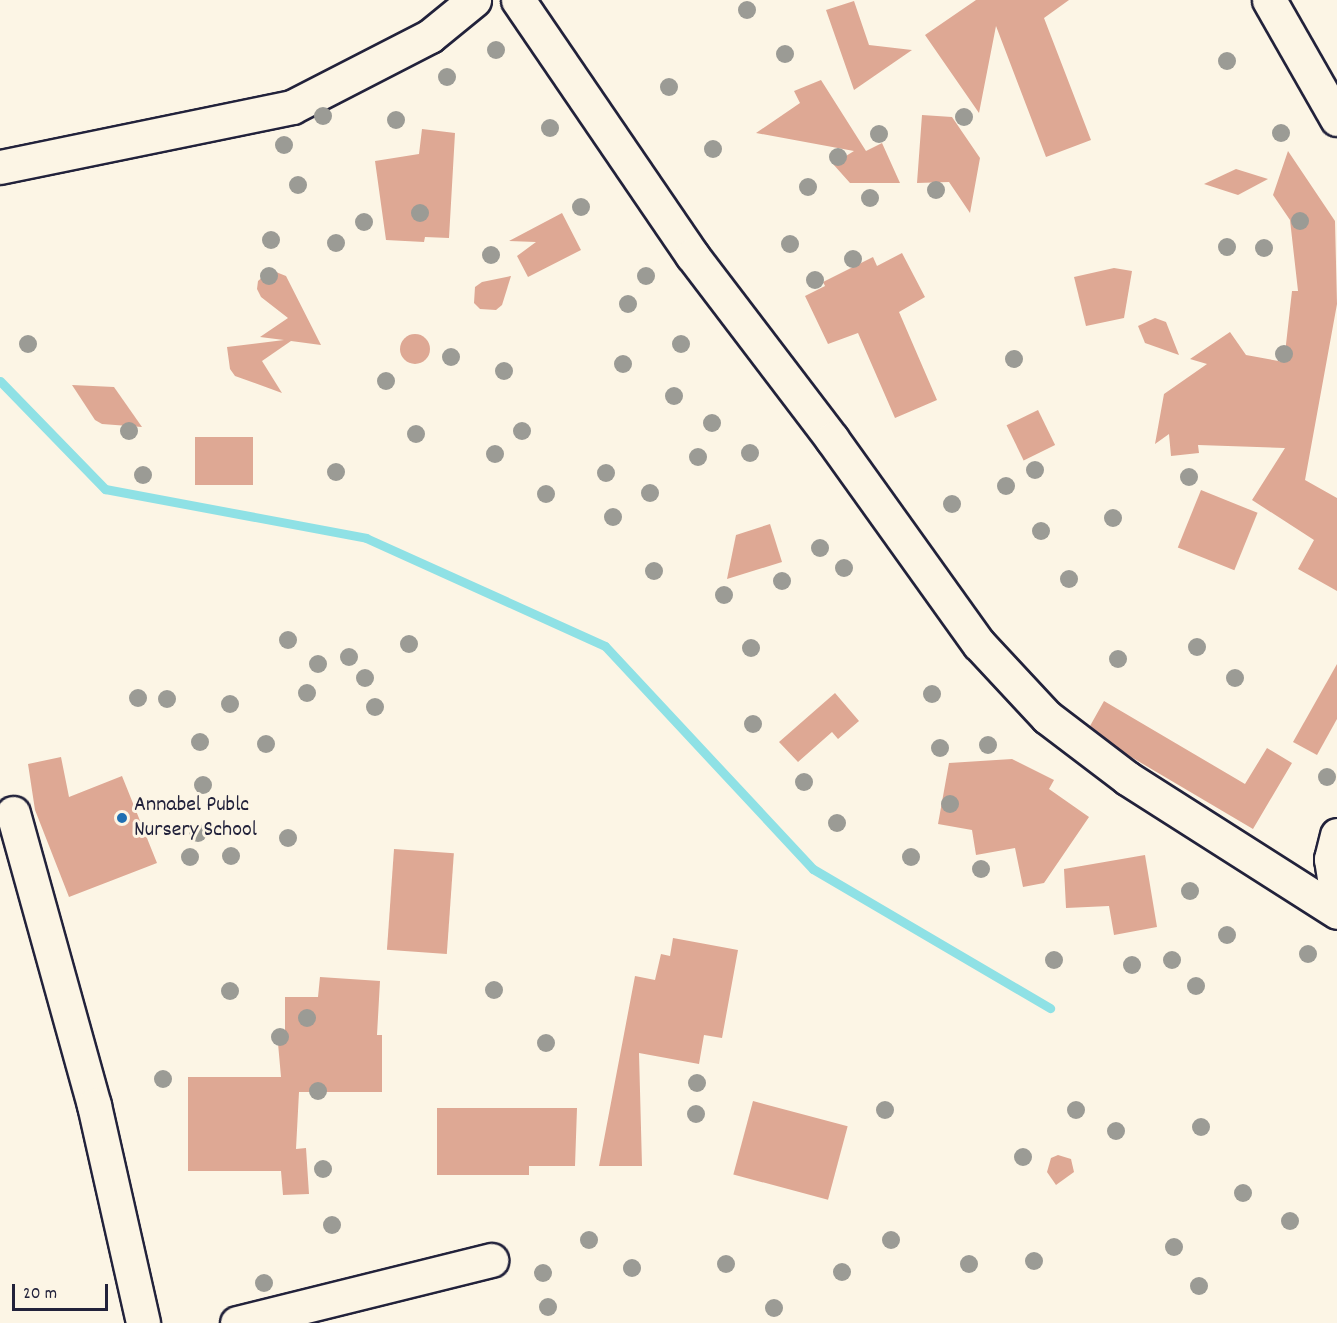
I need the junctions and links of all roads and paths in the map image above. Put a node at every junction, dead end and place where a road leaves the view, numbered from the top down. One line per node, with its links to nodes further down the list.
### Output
1 (474, 0): 5 (street)
2 (518, 0): 9 (street)
3 (1269, 0): 4 (street)
4 (1337, 119)
5 (0, 167)
6 (13, 813): 11 (street)
7 (1337, 835): 8 (street)
8 (1337, 895)
9 (1337, 912)
10 (491, 1260): 12 (street)
11 (143, 1323)
12 (237, 1323)

